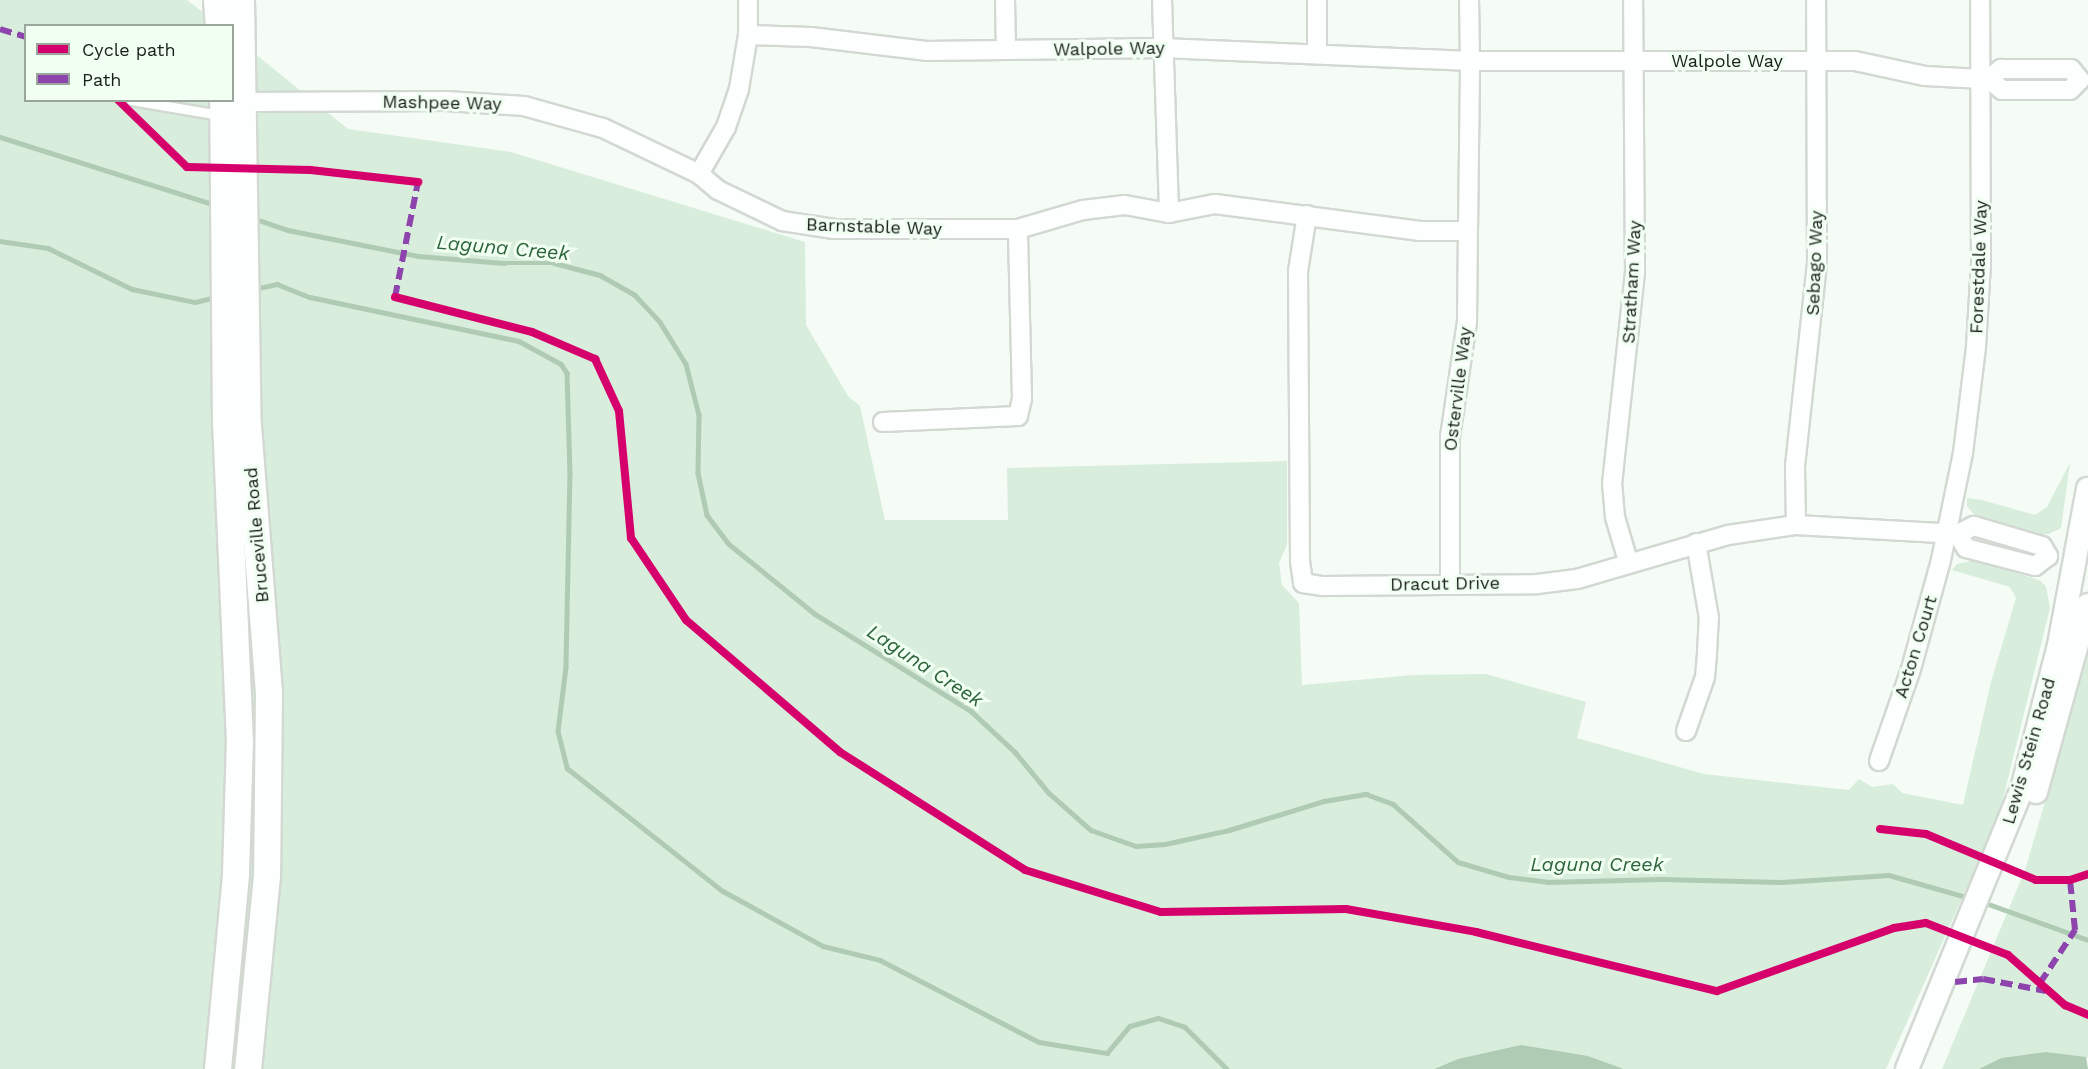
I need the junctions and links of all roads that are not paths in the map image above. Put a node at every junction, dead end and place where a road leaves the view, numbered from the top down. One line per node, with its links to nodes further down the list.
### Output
1 (217, 0): 11 (main road)
2 (241, 0): 19 (main road, Bruceville Road)
3 (748, 0): 12 (street)
4 (1005, 0): 14 (street)
5 (1162, 0): 13 (street)
6 (1317, 0): 15 (street)
7 (1469, 0): 16 (street)
8 (1633, 0): 17 (street, Stratham Way)
9 (1816, 0): 18 (street, Sebago Way)
10 (1980, 0): 20 (street, Forestdale Way)
11 (219, 24)
12 (748, 35): 14 (street, Walpole Way); 24 (street)
13 (1162, 48): 14 (street, Walpole Way); 15 (street, Walpole Way); 25 (street)
14 (1006, 50)
15 (1317, 52): 16 (street, Walpole Way)
16 (1470, 61): 17 (street, Walpole Way); 28 (street)
17 (1633, 61): 18 (street, Walpole Way); 36 (street, Stratham Way)
18 (1817, 61): 20 (street, Walpole Way); 32 (street, Sebago Way)
19 (234, 67)
20 (1985, 79): 21 (street, Walpole Way); 33 (street, Forestdale Way)
21 (2084, 80)
22 (164, 102): 23 (lane)
23 (230, 106): 24 (street, Mashpee Way); 29 (main road, Bruceville Road)
24 (699, 174): 27 (street, Barnstable Way)
25 (1169, 213): 26 (street); 27 (street, Barnstable Way)
26 (1307, 216): 28 (street); 37 (street, Dracut Drive)
27 (1018, 229): 30 (street)
28 (1468, 231): 37 (street, Osterville Way)
29 (235, 321): 43 (main road, Bruceville Road); 44 (main road, Bruceville Road)
30 (883, 422)
31 (2088, 489): 35 (street, Lewis Stein Road)
32 (1796, 525): 33 (street, Dracut Drive); 34 (street, Dracut Drive)
33 (1953, 533): 35 (street); 40 (street, Acton Court)
34 (1696, 543): 36 (street, Dracut Drive); 39 (street)
35 (2081, 560): 41 (street, Lewis Stein Road)
36 (1628, 561): 37 (street, Dracut Drive)
37 (1449, 583)
38 (2088, 605): 41 (street, Lewis Stein Road)
39 (1686, 731)
40 (1879, 761)
41 (2012, 834): 42 (street, Lewis Stein Road)
42 (1915, 1065)
43 (218, 1069)
44 (248, 1069)

